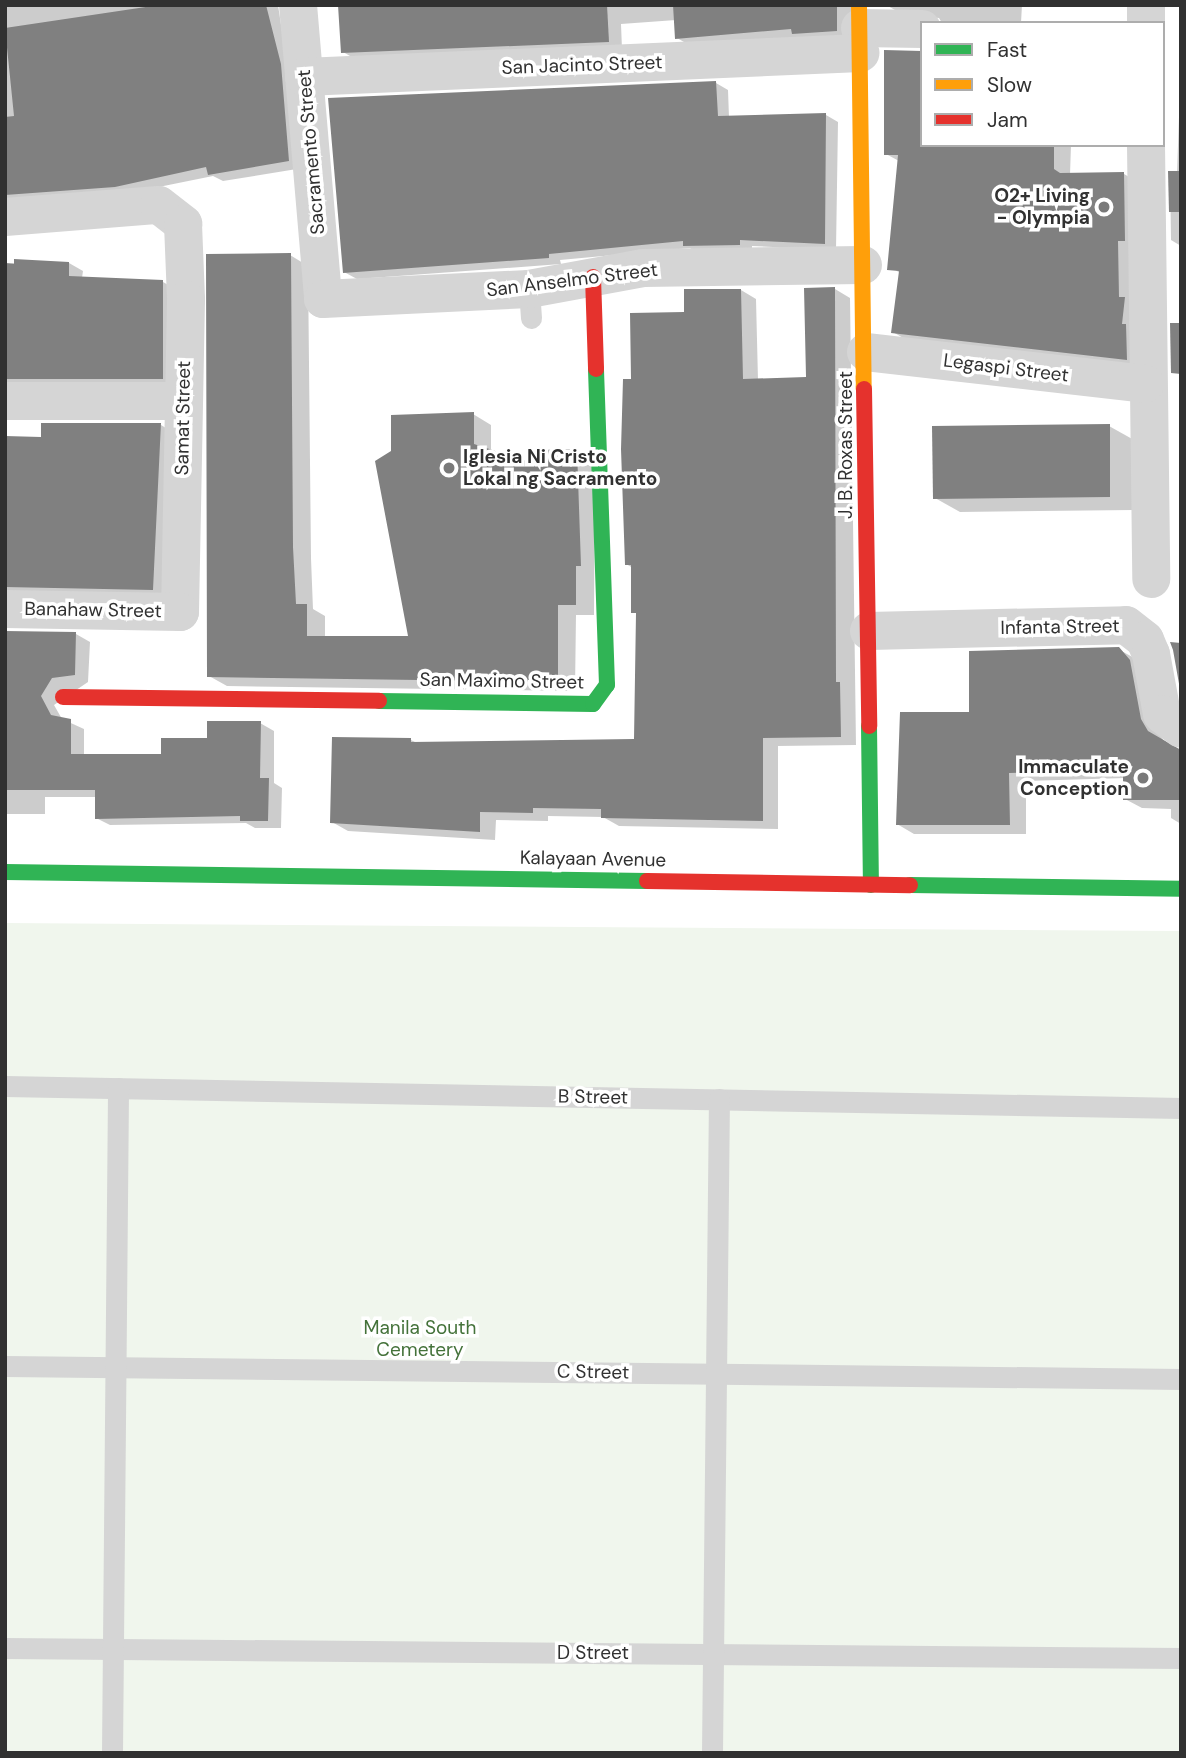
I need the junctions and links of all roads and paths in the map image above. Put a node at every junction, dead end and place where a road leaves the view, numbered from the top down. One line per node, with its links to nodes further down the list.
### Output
1 (298, 5): 4 (street, Sacramento Street)
2 (860, 29): 3 (street, San Jacinto Street); 4 (street, San Jacinto Street); 7 (street, J. B. Roxas Street)
3 (920, 29)
4 (304, 77): 9 (street, Sacramento Street)
5 (1146, 147): 11 (street)
6 (5, 217): 13 (street, Samat Street)
7 (863, 265): 8 (street, San Anselmo Street); 10 (street, J. B. Roxas Street)
8 (593, 277): 9 (street, San Anselmo Street); 18 (street, San Maximo Street)
9 (323, 299)
10 (866, 352): 11 (street, Legaspi Street); 17 (street, J. B. Roxas Street)
11 (1145, 384): 14 (street)
12 (5, 401): 13 (street)
13 (182, 401): 16 (street, Samat Street)
14 (1151, 579)
15 (5, 609): 16 (street, Banahaw Street)
16 (180, 612)
17 (869, 631): 19 (street, Infanta Street); 21 (street, J. B. Roxas Street)
18 (63, 697)
19 (1181, 729)
20 (5, 872): 21 (street, Kalayaan Avenue)
21 (872, 885): 22 (street, Kalayaan Avenue)
22 (1181, 889)
23 (5, 1086): 24 (lane, B Street)
24 (118, 1088): 25 (lane, B Street); 28 (lane)
25 (719, 1099): 26 (lane, B Street); 29 (lane)
26 (1181, 1108)
27 (5, 1366): 28 (lane, C Street)
28 (115, 1367): 29 (lane, C Street); 32 (lane)
29 (716, 1374): 30 (lane, C Street); 33 (lane)
30 (1181, 1379)
31 (5, 1648): 32 (lane, D Street)
32 (113, 1649): 33 (lane, D Street); 35 (lane)
33 (713, 1654): 34 (lane, D Street); 36 (lane)
34 (1181, 1658)
35 (112, 1753)
36 (712, 1753)

